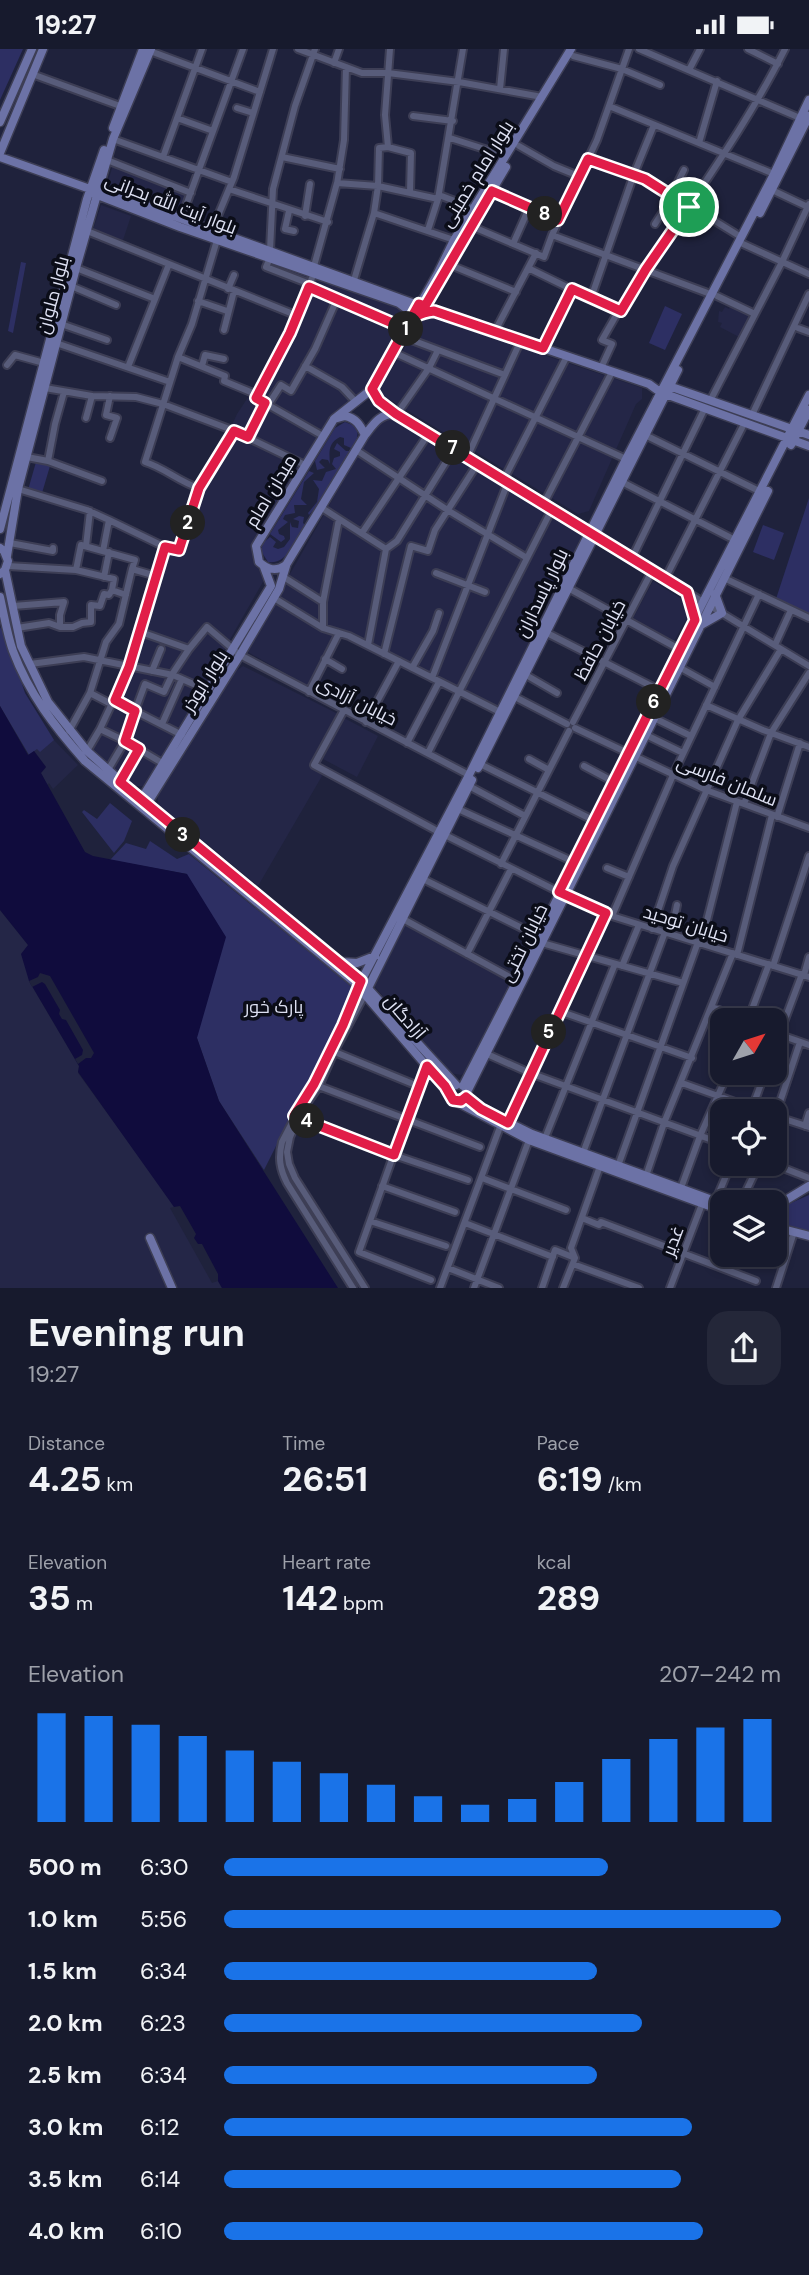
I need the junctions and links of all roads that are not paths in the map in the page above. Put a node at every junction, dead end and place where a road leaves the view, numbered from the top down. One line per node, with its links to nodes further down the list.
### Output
1 (32, 49): 45 (main road)
2 (43, 49): 27 (main road)
3 (202, 49): 23 (street)
4 (243, 49): 29 (street)
5 (273, 49): 33 (street)
6 (298, 49): 18 (street)
7 (339, 49): 20 (street)
8 (390, 49): 26 (street)
9 (458, 49): 10 (street)
10 (463, 49): 30 (street)
11 (504, 49): 32 (street)
12 (629, 49): 24 (street)
13 (639, 49): 25 (street)
14 (700, 49): 25 (street)
15 (748, 49): 21 (street)
16 (785, 49): 21 (street)
17 (574, 51): 24 (street); 34 (main road, بلوار امام خمینی); 51 (main road, بلوار امام خمینی)
18 (314, 52): 20 (street); 57 (street)
19 (146, 54): 23 (street); 37 (main road, بلوار ملوان); 49 (main road, بلوار ملوان)
20 (334, 63): 22 (street)
21 (778, 64): 35 (street)
22 (346, 67): 26 (street); 60 (street)
23 (195, 68): 29 (street); 43 (street)
24 (622, 69): 31 (street); 38 (street)
25 (689, 70): 28 (street)
26 (388, 73): 30 (street); 52 (street)
27 (32, 74): 37 (street); 55 (main road)
28 (717, 81): 35 (street); 50 (street)
29 (231, 82): 33 (street); 47 (street)
30 (459, 82): 32 (street); 44 (street)
31 (660, 85)
32 (500, 89): 34 (street)
33 (260, 92): 40 (street)
34 (542, 97): 96 (main road, بلوار امام خمینی)
35 (758, 99): 42 (street); 54 (street)
36 (809, 101): 42 (main road, بلوار پاسداران)
37 (120, 106): 72 (main road, بلوار ملوان)
38 (608, 106): 46 (street); 58 (street)
39 (237, 108): 40 (street)
40 (253, 113): 67 (street)
41 (413, 116): 44 (street)
42 (805, 117): 64 (main road, بلوار پاسداران); 70 (main road, بلوار پاسداران)
43 (177, 118): 47 (street); 56 (street)
44 (453, 121): 48 (street)
45 (0, 122)
46 (654, 125): 50 (street); 63 (street)
47 (213, 131): 61 (street)
48 (450, 138): 53 (street); 76 (street)
49 (113, 139): 56 (street); 59 (main road, بلوار ملوان)
50 (699, 143): 54 (street)
51 (519, 146): 65 (street); 71 (main road, بلوار امام خمینی)
52 (388, 147): 69 (street); 73 (street)
53 (494, 152)
54 (723, 153): 64 (street); 80 (street)
55 (0, 155): 72 (main road, بلوار آیت الله بحرانی)
56 (163, 157): 61 (street)
57 (282, 157): 60 (street); 77 (street)
58 (588, 159): 63 (street); 65 (street)
59 (107, 160): 72 (main road, بلوار ملوان); 74 (street)
60 (340, 169): 68 (street)
61 (199, 170): 67 (street); 74 (street)
62 (684, 170): 75 (street)
63 (634, 174): 75 (street); 100 (street)
64 (774, 174): 98 (main road, بلوار پاسداران)
65 (581, 177): 87 (street)
66 (310, 184): 85 (street)
67 (231, 185): 77 (street); 91 (street)
68 (337, 185): 69 (street); 88 (street)
69 (378, 187): 73 (street); 83 (street)
70 (772, 190): 79 (street); 98 (main road, بلوار پاسداران)
71 (492, 191): 81 (street); 90 (main road, بلوار امام خمینی)
72 (96, 192): 84 (main road, بلوار آیت الله بحرانی); 93 (main road, بلوار ملوان); 137 (main road, بلوار ملوان)
73 (410, 192): 76 (street)
74 (191, 193): 86 (street)
75 (673, 195): 80 (street); 89 (street)
76 (438, 197): 78 (street); 92 (street)
77 (270, 204): 82 (street); 101 (street)
78 (468, 206)
79 (808, 206): 103 (street)
80 (689, 207): 98 (street); 109 (street)
81 (529, 208): 87 (street); 99 (street)
82 (289, 211): 85 (street); 94 (street)
83 (374, 213): 92 (street); 113 (street)
84 (162, 216): 86 (main road, بلوار آیت الله بحرانی); 97 (main road, بلوار آیت الله بحرانی)
85 (305, 216): 88 (street)
86 (181, 219): 91 (main road, بلوار آیت الله بحرانی)
87 (558, 220): 95 (street)
88 (328, 222): 108 (street)
89 (655, 224)
90 (471, 226): 96 (main road, بلوار امام خمینی); 99 (street)
91 (212, 230): 101 (main road, بلوار آیت الله بحرانی)
92 (428, 230): 96 (street)
93 (87, 231): 104 (street); 106 (main road, بلوار ملوان)
94 (294, 232)
95 (552, 235): 100 (street); 102 (street)
96 (460, 236): 105 (main road, بلوار امام خمینی); 120 (main road, بلوار امام خمینی)
97 (217, 240): 101 (main road, بلوار آیت الله بحرانی); 112 (street)
98 (742, 240): 103 (street); 122 (main road, بلوار پاسداران)
99 (513, 244): 102 (street)
100 (606, 253): 109 (street); 123 (street)
101 (270, 254): 108 (main road, بلوار آیت الله بحرانی); 115 (street)
102 (540, 255): 107 (street)
103 (782, 262): 110 (street); 134 (street)
104 (169, 264): 112 (street); 124 (street)
105 (449, 264): 118 (street); 130 (main road, بلوار امام خمینی)
106 (76, 268): 114 (main road, بلوار ملوان); 124 (street)
107 (528, 268): 116 (street); 118 (street)
108 (314, 269): 113 (main road, بلوار آیت الله بحرانی); 115 (street)
109 (646, 269): 122 (street); 133 (street)
110 (809, 274)
111 (234, 275): 117 (street)
112 (204, 279): 117 (street); 127 (street)
113 (354, 283): 119 (main road, بلوار آیت الله بحرانی); 128 (street)
114 (71, 286): 129 (street); 137 (main road, بلوار ملوان)
115 (310, 286): 125 (street); 135 (street)
116 (572, 289): 123 (street); 146 (street)
117 (231, 290): 131 (street); 135 (street)
118 (516, 292): 140 (street)
119 (382, 293): 126 (main road, بلوار آیت الله بحرانی); 136 (main road, بلوار آیت الله بحرانی)
120 (425, 294): 126 (main road); 130 (main road, بلوار امام خمینی)
121 (809, 294): 179 (street)
122 (715, 295): 134 (street); 159 (main road, بلوار پاسداران)
123 (591, 298): 133 (street)
124 (155, 299): 156 (street)
125 (337, 299): 128 (street); 155 (street)
126 (410, 300): 130 (main road, بلوار آیت الله بحرانی)
127 (198, 301): 131 (street); 150 (street)
128 (347, 302): 141 (street)
129 (116, 305)
130 (422, 305): 132 (main road, بلوار آیت الله بحرانی); 136 (main road, بلوار امام خمینی)
131 (227, 311): 139 (street)
132 (434, 311): 136 (main road); 140 (main road, بلوار آیت الله بحرانی)
133 (618, 312): 158 (street)
134 (755, 314): 176 (street)
135 (298, 316): 169 (street)
136 (412, 317): 141 (main road, بلوار امام خمینی)
137 (58, 326): 143 (street); 145 (main road, بلوار ملوان); 152 (main road, بلوار ملوان)
138 (799, 328): 142 (street)
139 (223, 330)
140 (495, 331): 144 (main road, بلوار آیت الله بحرانی)
141 (403, 333): 147 (street); 148 (main road, بلوار امام خمینی)
142 (809, 333)
143 (107, 340)
144 (521, 340): 146 (main road, بلوار آیت الله بحرانی); 161 (street)
145 (56, 343): 156 (street); 164 (main road, بلوار ملوان)
146 (543, 348): 149 (main road, بلوار آیت الله بحرانی)
147 (438, 350): 157 (street); 161 (street)
148 (393, 352): 157 (street); 165 (main road, بلوار امام خمینی)
149 (568, 356): 158 (main road, بلوار آیت الله بحرانی); 181 (street)
150 (178, 357): 154 (street); 162 (street)
151 (224, 359): 154 (street)
152 (44, 363): 153 (street); 224 (main road, بلوار ملوان)
153 (7, 365)
154 (202, 366): 169 (street)
155 (305, 366): 173 (street); 175 (street)
156 (128, 367): 162 (street)
157 (429, 368): 172 (street); 177 (street)
158 (601, 368): 160 (main road, بلوار آیت الله بحرانی)
159 (677, 368): 163 (main road, بلوار پاسداران); 163 (main road); 167 (main road)
160 (612, 372): 163 (main road, بلوار آیت الله بحرانی); 194 (street)
161 (505, 376): 172 (street)
162 (170, 382): 174 (street)
163 (661, 387): 167 (main road); 176 (main road); 189 (main road, بلوار پاسداران); 202 (main road, بلوار پاسداران)
164 (45, 388): 166 (street); 201 (main road, بلوار ملوان)
165 (372, 389): 173 (main road, میدان امام); 177 (main road)
166 (64, 392): 168 (street); 203 (street)
167 (684, 392): 176 (main road)
168 (92, 395): 171 (street); 180 (street)
169 (258, 395): 175 (street)
170 (809, 395): 178 (main road, خیابان تختی)
171 (110, 396): 174 (street); 193 (street)
172 (494, 398): 181 (street); 199 (street)
173 (356, 402): 182 (main road, میدان امام)
174 (163, 404): 185 (street); 211 (street)
175 (267, 404): 191 (street); 192 (street)
176 (707, 404): 179 (main road); 183 (main road); 200 (street)
177 (399, 411): 186 (main road); 188 (main road)
178 (804, 414): 184 (main road); 187 (main road, خیابان تختی); 187 (main road)
179 (752, 415): 187 (main road)
180 (86, 418)
181 (536, 418): 194 (street); 208 (street)
182 (334, 419): 188 (main road); 191 (main road, میدان امام)
183 (745, 422): 187 (main road); 206 (street)
184 (809, 429)
185 (234, 431): 192 (street); 211 (street)
186 (429, 433): 196 (main road); 207 (street)
187 (789, 434): 190 (main road); 195 (main road); 197 (main road); 197 (main road, خیابان تختی)
188 (365, 435): 198 (main road)
189 (645, 435): 200 (street); 210 (main road, بلوار پاسداران)
190 (809, 435)
191 (323, 436): 205 (main road, میدان امام)
192 (248, 437): 205 (street)
193 (110, 438)
194 (579, 439): 202 (street); 216 (street)
195 (806, 445): 197 (main road)
196 (454, 449): 204 (main road); 214 (street)
197 (786, 449): 213 (main road, خیابان تختی); 248 (main road, خیابان تختی)
198 (356, 450): 207 (street); 217 (main road)
199 (470, 450)
200 (682, 454): 206 (street); 215 (street)
201 (27, 457): 203 (street); 212 (main road, بلوار ملوان)
202 (626, 459): 227 (main road, بلوار پاسداران)
203 (48, 461): 209 (street)
204 (478, 463): 208 (main road); 220 (street)
205 (305, 465): 238 (main road, میدان امام)
206 (719, 473): 213 (street); 223 (street)
207 (400, 477): 214 (street); 225 (street)
208 (506, 480): 216 (main road); 226 (street)
209 (102, 481)
210 (622, 482): 215 (street); 227 (main road, بلوار پاسداران)
211 (199, 488): 231 (street)
212 (18, 489): 219 (street); 229 (main road, بلوار ملوان)
213 (761, 492): 228 (main road, خیابان تختی)
214 (425, 494): 220 (street); 234 (street)
215 (660, 502): 223 (street); 237 (street)
216 (544, 503): 218 (main road)
217 (322, 508): 221 (street); 239 (main road)
218 (552, 509): 227 (main road); 236 (street)
219 (90, 511): 222 (street); 230 (street)
220 (449, 511): 226 (street); 284 (street)
221 (339, 519): 225 (street); 261 (street)
222 (109, 520): 231 (street); 235 (street)
223 (695, 520): 228 (street); 249 (street)
224 (0, 529)
225 (362, 533): 234 (street)
226 (487, 534): 236 (street); 250 (street)
227 (593, 534): 237 (street); 252 (main road, بلوار پاسداران); 266 (main road, بلوار پاسداران)
228 (735, 540): 262 (main road, خیابان تختی)
229 (10, 543): 233 (street); 240 (main road, بلوار ملوان)
230 (86, 546): 235 (street); 242 (street)
231 (165, 547): 245 (street)
232 (0, 548): 240 (main road)
233 (53, 548)
234 (386, 549): 278 (street)
235 (106, 552): 241 (street); 247 (street)
236 (527, 558): 305 (street)
237 (632, 558): 243 (street)
238 (263, 565): 239 (main road); 251 (main road)
239 (286, 565): 246 (main road, بلوار ابوذر)
240 (5, 566): 242 (street); 263 (main road, بلوار ملوان)
241 (132, 569): 245 (street); 258 (street)
242 (76, 570): 247 (street)
243 (653, 571): 249 (street); 269 (street, خیابان حافظ)
244 (436, 573): 250 (street)
245 (156, 576): 275 (street)
246 (282, 576): 251 (main road, بلوار ابوذر); 261 (street)
247 (104, 577): 253 (street)
248 (724, 578): 256 (main road, خیابان تختی); 257 (street)
249 (665, 579): 255 (street)
250 (468, 585): 254 (street); 300 (street)
251 (275, 587): 260 (main road, بلوار ابوذر); 283 (main road, بلوار ابوذر)
252 (570, 589): 266 (main road, بلوار پاسداران); 269 (street)
253 (112, 590): 258 (street); 272 (street)
254 (485, 592)
255 (687, 592): 262 (street); 270 (main road)
256 (715, 594): 262 (main road, خیابان تختی); 267 (main road)
257 (759, 594): 264 (street); 271 (street)
258 (126, 595): 286 (street)
259 (0, 597): 348 (main road)
260 (274, 598): 274 (street); 283 (main road, بلوار ابوذر)
261 (323, 602): 274 (street)
262 (707, 604): 267 (street); 270 (main road, خیابان تختی)
263 (13, 606): 272 (street); 273 (main road, بلوار ملوان)
264 (791, 610): 268 (street); 279 (street)
265 (439, 613): 293 (street)
266 (554, 613): 277 (main road, بلوار پاسداران); 313 (main road, بلوار پاسداران)
267 (722, 613): 270 (main road); 271 (street)
268 (809, 618)
269 (626, 621): 282 (street); 288 (street, خیابان حافظ)
270 (698, 622): 282 (main road, خیابان تختی); 292 (main road, خیابان تختی)
271 (744, 626): 279 (street); 301 (street)
272 (60, 627): 273 (street)
273 (18, 628): 289 (main road, بلوار ملوان)
274 (323, 628): 276 (street)
275 (138, 631): 281 (street); 291 (street)
276 (339, 633): 278 (street); 285 (street)
277 (547, 633): 288 (street); 298 (main road, بلوار پاسداران)
278 (368, 645): 284 (street)
279 (778, 647): 290 (street); 315 (street)
280 (161, 649): 295 (street)
281 (189, 649): 283 (street, خیابان آزادی); 297 (street)
282 (679, 649): 302 (main road, خیابان تختی)
283 (237, 653): 303 (main road, بلوار ابوذر); 304 (street, خیابان آزادی); 348 (main road, بلوار ابوذر)
284 (384, 654): 287 (street)
285 (326, 659): 294 (street); 304 (street)
286 (101, 661): 289 (street); 291 (street); 306 (street)
287 (399, 661): 293 (street); 316 (street)
288 (605, 663): 302 (street); 318 (street, خیابان حافظ)
289 (30, 664): 320 (main road, بلوار ملوان)
290 (809, 666)
291 (129, 667): 295 (street); 309 (street)
292 (680, 667): 301 (street); 314 (main road, خیابان تختی)
293 (412, 668): 300 (street)
294 (342, 669)
295 (152, 671): 297 (street)
296 (809, 673): 321 (street)
297 (173, 675): 299 (street); 312 (street)
298 (526, 675): 307 (street); 308 (main road, بلوار پاسداران)
299 (182, 679): 303 (street); 317 (street)
300 (436, 680): 305 (street); 326 (street)
301 (715, 687): 310 (street)
302 (659, 690): 333 (main road, خیابان تختی)
303 (209, 691): 322 (main road, بلوار ابوذر)
304 (309, 692): 311 (street, خیابان آزادی)
305 (459, 692): 313 (street); 331 (street)
306 (90, 693): 309 (street); 320 (street)
307 (557, 693)
308 (515, 697): 318 (street, سلمان فارسی); 336 (main road, بلوار پاسداران)
309 (114, 702): 312 (street); 319 (street)
310 (706, 705): 315 (street); 324 (street)
311 (344, 710): 316 (street, خیابان آزادی); 354 (street, خیابان توحید)
312 (135, 711): 317 (street); 325 (street)
313 (500, 712): 340 (main road, بلوار پاسداران)
314 (654, 718): 323 (main road, خیابان تختی); 324 (street)
315 (738, 720): 321 (street); 345 (street)
316 (366, 722): 326 (street, خیابان آزادی)
317 (162, 724): 322 (street)
318 (571, 726): 333 (street, سلمان فارسی); 339 (street, خیابان حافظ)
319 (100, 729): 325 (street); 330 (street)
320 (69, 731): 330 (main road, بلوار ملوان)
321 (771, 733): 327 (street); 347 (street)
322 (182, 735): 335 (main road, بلوار ابوذر)
323 (646, 735): 332 (street); 333 (main road, خیابان تختی)
324 (691, 736): 332 (street)
325 (125, 741): 329 (street); 338 (street)
326 (407, 743): 331 (street, خیابان آزادی)
327 (800, 743): 328 (street); 351 (street)
328 (809, 747)
329 (139, 749): 335 (street); 342 (street)
330 (87, 751): 338 (main road, بلوار ملوان)
331 (428, 753): 340 (street, خیابان آزادی)
332 (683, 753): 341 (street)
333 (632, 756): 341 (street, سلمان فارسی); 343 (main road, خیابان تختی); 363 (main road, خیابان تختی)
334 (528, 759): 339 (street)
335 (164, 764): 348 (main road, بلوار ابوذر)
336 (480, 764): 344 (main road, بلوار پاسداران); 346 (street)
337 (584, 766): 343 (street)
338 (108, 770): 342 (main road, بلوار ملوان)
339 (549, 770): 346 (street, خیابان حافظ)
340 (469, 775): 354 (main road, بلوار پاسداران)
341 (673, 775): 345 (street, سلمان فارسی); 361 (street)
342 (120, 782): 348 (main road, بلوار ملوان)
343 (614, 782): 352 (main road, خیابان تختی)
344 (469, 786): 349 (main road, بلوار پاسداران); 350 (street)
345 (706, 790): 347 (street, سلمان فارسی); 370 (street)
346 (537, 794): 350 (street, خیابان حافظ); 352 (street)
347 (741, 803): 351 (street, سلمان فارسی); 373 (street)
348 (142, 805): 379 (main road, آزادگان); 386 (main road, آزادگان)
349 (458, 809): 354 (main road, بلوار پاسداران); 355 (street)
350 (525, 816): 355 (street, خیابان حافظ)
351 (775, 816): 353 (street, سلمان فارسی); 375 (street)
352 (595, 821): 357 (main road, خیابان تختی)
353 (809, 828)
354 (442, 834): 358 (street, خیابان توحید); 362 (main road, بلوار پاسداران); 369 (main road, بلوار پاسداران)
355 (516, 835): 357 (street); 358 (street, خیابان حافظ)
356 (809, 856): 381 (street)
357 (574, 862): 363 (main road, خیابان تختی)
358 (501, 864): 360 (street, خیابان توحید)
359 (607, 868): 361 (street)
360 (511, 869): 363 (street, خیابان توحید); 365 (street)
361 (629, 877): 366 (street)
362 (423, 879): 365 (street); 367 (main road, بلوار پاسداران)
363 (562, 894): 366 (street, خیابان توحید); 372 (main road, خیابان تختی)
364 (677, 905): 371 (street)
365 (488, 913): 372 (street); 374 (street)
366 (609, 915): 368 (street, خیابان توحید); 376 (street)
367 (403, 919): 369 (main road, بلوار پاسداران); 374 (street)
368 (639, 925): 370 (street, خیابان توحید); 380 (street)
369 (395, 927): 377 (main road, بلوار پاسداران); 386 (main road, بلوار پاسداران)
370 (652, 929): 371 (street, خیابان توحید)
371 (668, 933): 373 (street, خیابان توحید); 382 (street)
372 (540, 939): 376 (street); 384 (main road, خیابان تختی); 398 (main road, خیابان تختی)
373 (699, 943): 375 (street, خیابان توحید); 385 (street)
374 (467, 954): 384 (street)
375 (735, 954): 381 (street, خیابان توحید); 387 (street)
376 (585, 956): 380 (street); 389 (street)
377 (375, 957): 379 (main road); 386 (main road, بلوار پاسداران)
378 (809, 957): 383 (street)
379 (341, 962): 386 (main road, آزادگان)
380 (619, 965): 382 (street); 391 (street)
381 (771, 965): 383 (street, خیابان توحید); 388 (street)
382 (649, 973): 385 (street); 392 (street)
383 (805, 975): 390 (street)
384 (517, 981): 407 (main road, خیابان تختی)
385 (683, 983): 396 (street)
386 (363, 987): 397 (street); 400 (main road, آزادگان); 407 (main road, آزادگان)
387 (712, 1007): 399 (street)
388 (751, 1008)
389 (559, 1011): 391 (street); 401 (street)
390 (788, 1011)
391 (591, 1023): 392 (street); 406 (street)
392 (625, 1036): 396 (street); 411 (street)
393 (788, 1038): 394 (street)
394 (800, 1042): 395 (street); 410 (street)
395 (809, 1045)
396 (660, 1048): 399 (street); 412 (street)
397 (332, 1051): 403 (street); 405 (street)
398 (487, 1054): 401 (street); 407 (main road, خیابان تختی)
399 (692, 1058): 402 (street)
400 (427, 1066): 405 (street); 407 (main road, آزادگان)
401 (530, 1073): 406 (street); 418 (street)
402 (682, 1083): 408 (street); 417 (street)
403 (316, 1085): 414 (street); 415 (street); 462 (street)
404 (723, 1085): 408 (street)
405 (418, 1086): 415 (street)
406 (565, 1086): 411 (street); 421 (street)
407 (462, 1092): 418 (main road, آزادگان)
408 (719, 1096): 409 (street); 420 (street)
409 (726, 1099)
410 (781, 1099)
411 (603, 1101): 412 (street); 425 (street)
412 (636, 1113): 417 (street); 428 (street)
413 (809, 1114): 419 (street)
414 (294, 1116): 426 (street); 461 (street)
415 (406, 1120): 424 (street); 426 (street)
416 (787, 1120): 419 (street)
417 (664, 1123): 420 (street); 430 (street)
418 (504, 1125): 421 (main road, آزادگان); 423 (main road, آزادگان); 431 (street)
419 (807, 1127)
420 (700, 1136): 422 (street); 436 (street)
421 (545, 1138): 425 (main road, آزادگان)
422 (710, 1139)
423 (529, 1140): 427 (main road, آزادگان); 437 (street)
424 (480, 1147)
425 (583, 1153): 428 (main road, آزادگان)
426 (394, 1155): 433 (street); 434 (street)
427 (600, 1166): 440 (main road, آزادگان); 444 (street)
428 (618, 1166): 430 (main road, آزادگان)
429 (787, 1169): 432 (street)
430 (646, 1176): 436 (main road, آزادگان)
431 (482, 1178): 437 (street); 446 (street)
432 (809, 1178)
433 (468, 1181)
434 (382, 1186): 443 (street); 445 (street)
435 (809, 1186): 439 (main road)
436 (681, 1188): 438 (main road, آزادگان)
437 (511, 1189): 442 (street); 449 (street)
438 (710, 1199)
439 (787, 1199)
440 (702, 1204): 441 (main road, آزادگان); 452 (street, غدیر)
441 (710, 1207)
442 (566, 1210)
443 (455, 1212)
444 (582, 1218): 452 (street); 454 (street)
445 (370, 1221): 451 (street); 456 (street)
446 (465, 1223): 449 (street); 455 (street)
447 (787, 1231): 448 (main road)
448 (794, 1233): 450 (main road); 459 (street)
449 (494, 1234): 453 (street); 457 (street)
450 (809, 1237)
451 (446, 1246)
452 (683, 1252): 458 (street); 469 (street, غدیر)
453 (552, 1257): 454 (street); 466 (street)
454 (574, 1261): 467 (street); 468 (street)
455 (448, 1268): 457 (street); 463 (street)
456 (431, 1280)
457 (477, 1280): 464 (street); 465 (street)
458 (756, 1281)
459 (778, 1287)
460 (170, 1288): 460 (main road)
461 (353, 1288)
462 (365, 1288)
463 (440, 1288)
464 (474, 1288)
465 (499, 1288)
466 (542, 1288)
467 (564, 1288)
468 (639, 1288)
469 (670, 1288)

